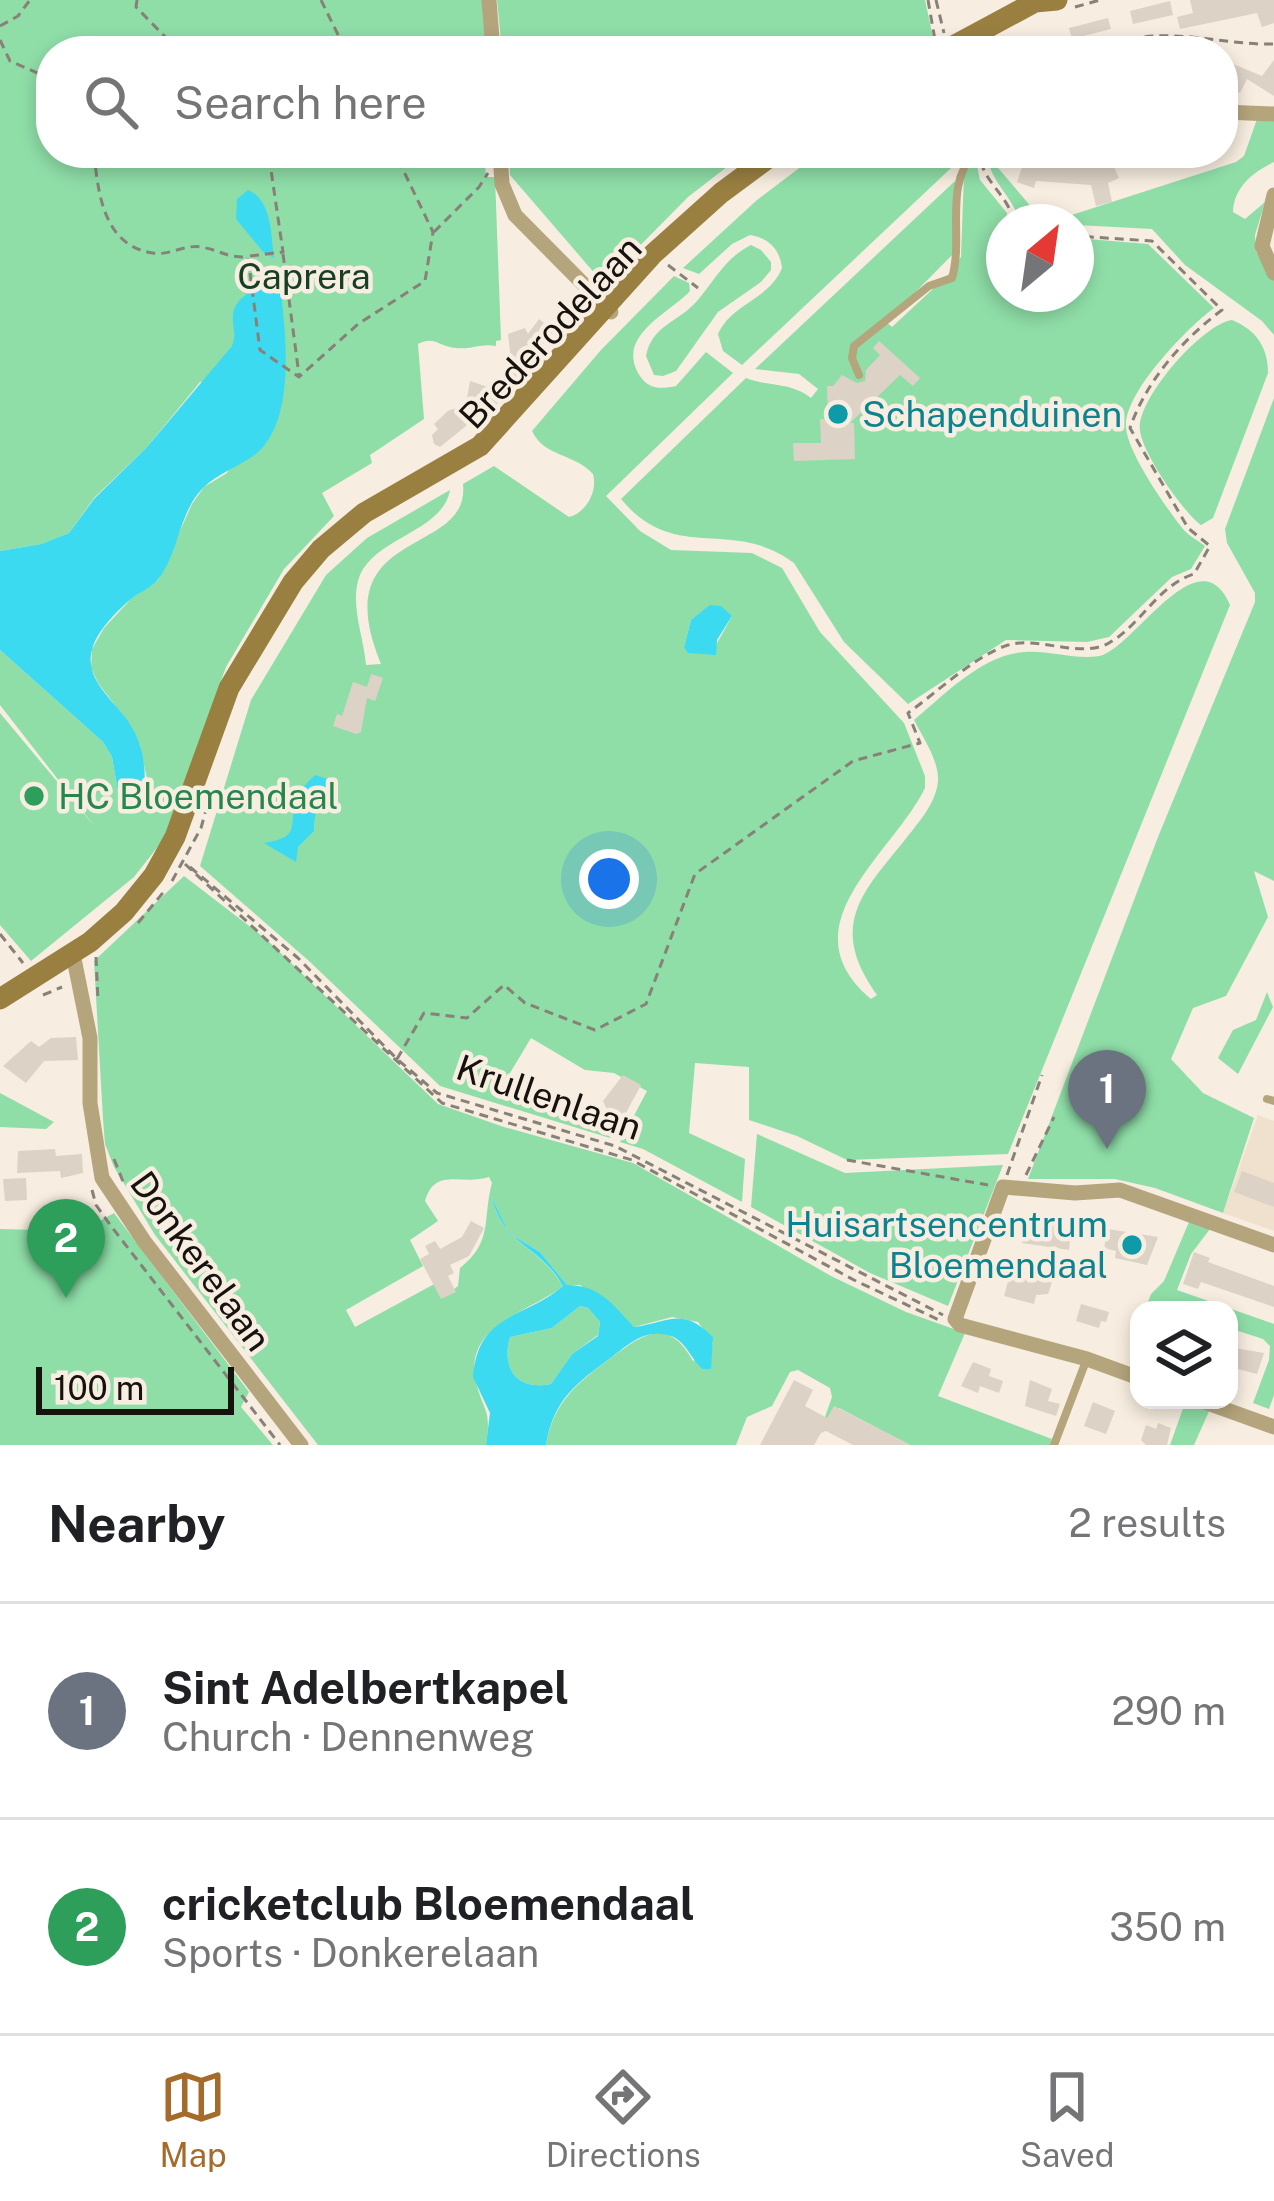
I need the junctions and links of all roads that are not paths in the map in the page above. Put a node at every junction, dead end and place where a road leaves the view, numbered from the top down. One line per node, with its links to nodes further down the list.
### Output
1 (489, 0): 3 (street)
2 (1062, 3): 4 (street)
3 (492, 36)
4 (993, 36)
5 (1238, 113): 6 (street)
6 (1274, 114)
7 (501, 168): 12 (street)
8 (771, 168): 12 (street, Brederodelaan)
9 (962, 168): 13 (lane)
10 (1274, 195): 11 (street)
11 (1274, 273)
12 (608, 309): 14 (street, Brederodelaan)
13 (859, 375)
14 (81, 962): 15 (street, Brederodelaan); 21 (street, Donkerelaan)
15 (21, 986)
16 (1274, 1245): 17 (street)
17 (1087, 1359): 18 (street); 22 (lane)
18 (1130, 1375)
19 (1224, 1409): 20 (street)
20 (1274, 1427)
21 (301, 1445)
22 (1054, 1445)

